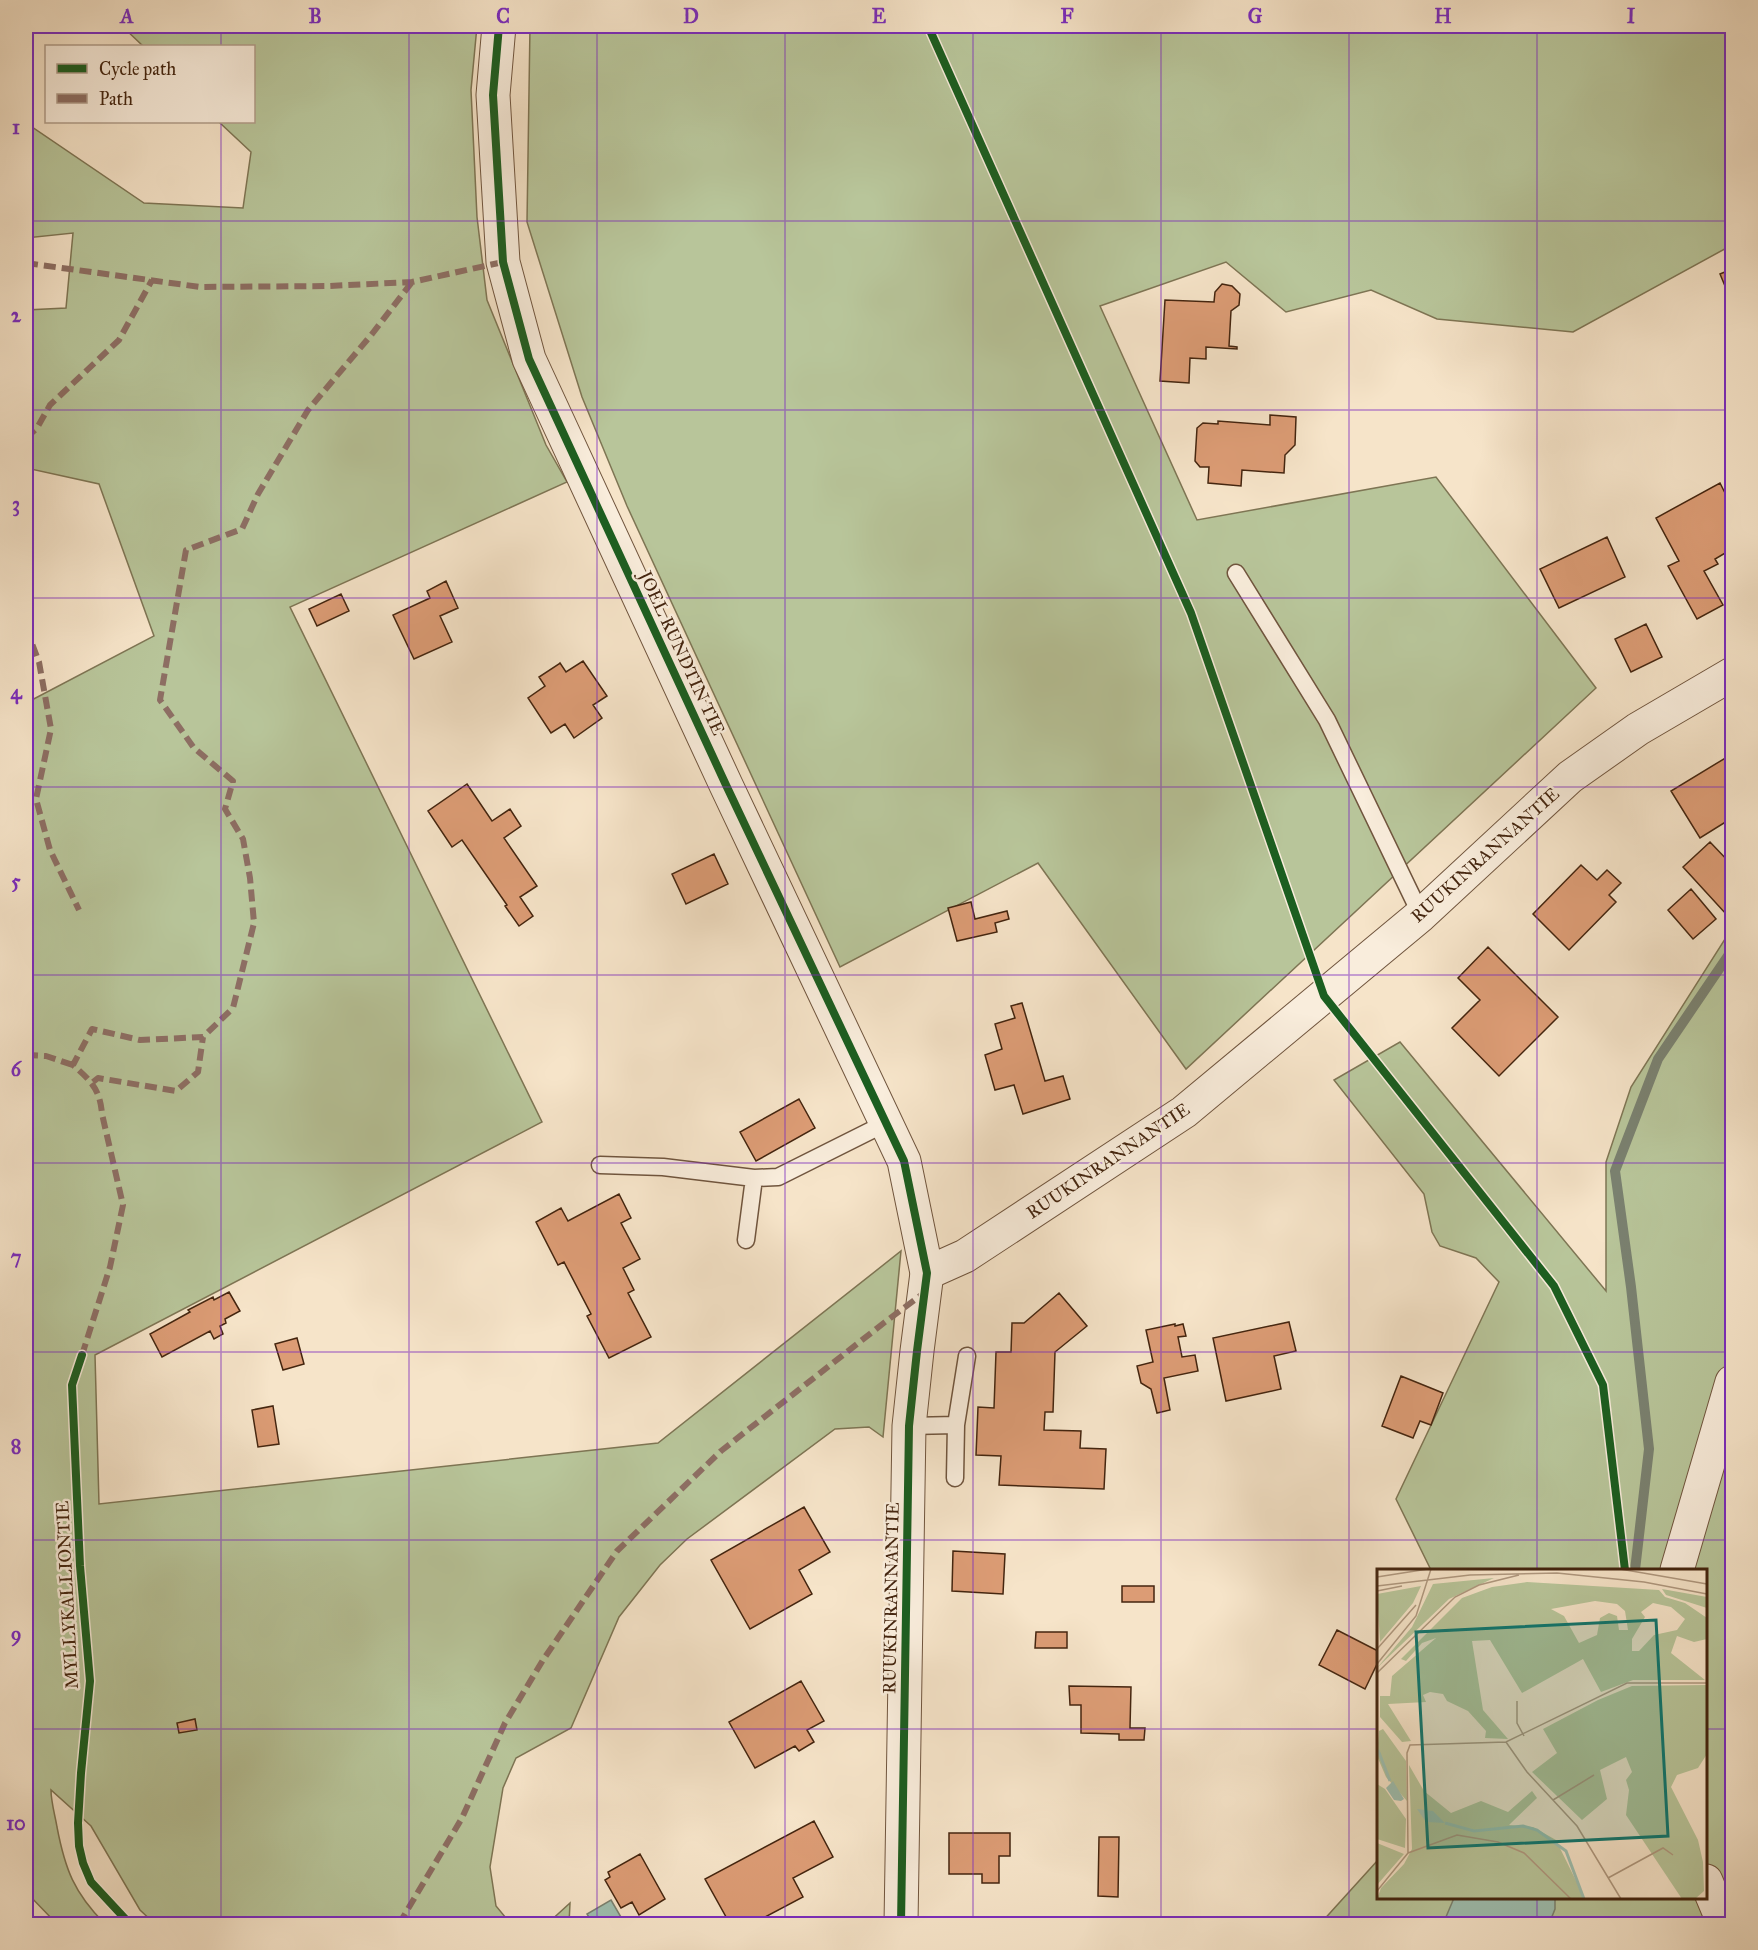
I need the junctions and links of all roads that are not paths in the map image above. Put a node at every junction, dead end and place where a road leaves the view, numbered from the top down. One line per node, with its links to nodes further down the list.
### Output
1 (499, 26): 5 (street, JOEL RUNDTIN TIE)
2 (1236, 573): 4 (lane)
3 (1732, 674): 4 (street, RUUKINRANNANTIE)
4 (1421, 915): 9 (street, RUUKINRANNANTIE)
5 (886, 1123): 7 (lane); 9 (street, JOEL RUNDTIN TIE)
6 (600, 1165): 7 (lane)
7 (754, 1178): 8 (lane)
8 (746, 1240)
9 (927, 1273): 13 (street, RUUKINRANNANTIE)
10 (967, 1356): 12 (lane)
11 (1732, 1382): 15 (street)
12 (956, 1425): 13 (lane); 14 (lane)
13 (909, 1426): 17 (street, RUUKINRANNANTIE)
14 (955, 1478)
15 (1677, 1569)
16 (1707, 1883): 18 (street)
17 (902, 1924)
18 (1724, 1924)

